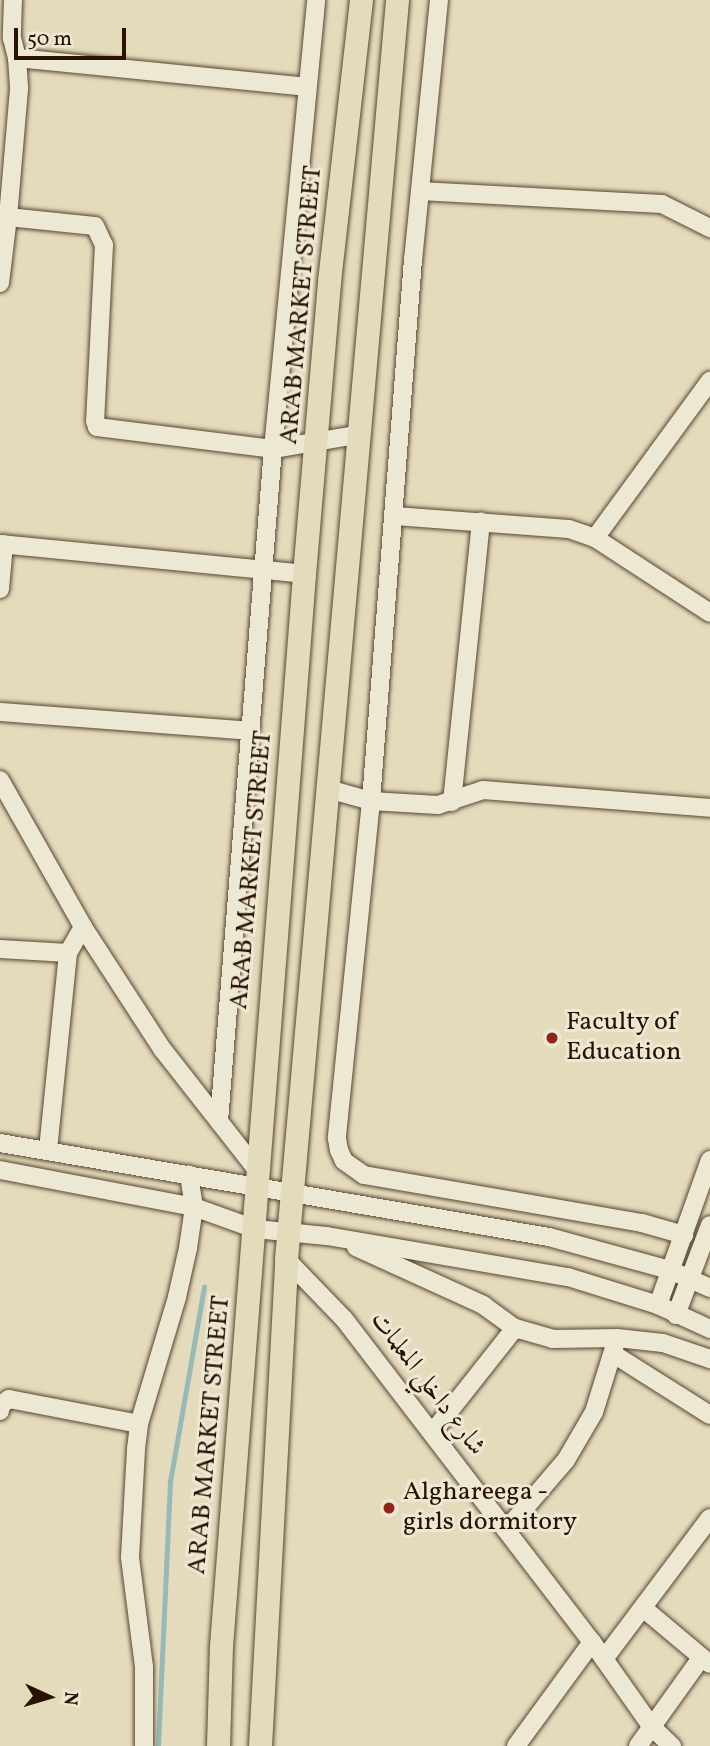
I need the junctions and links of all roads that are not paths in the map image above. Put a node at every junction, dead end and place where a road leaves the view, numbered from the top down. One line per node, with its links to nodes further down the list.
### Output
1 (13, 0): 6 (street)
2 (316, 0): 7 (street)
3 (360, 0): 14 (main road, ARAB MARKET STREET)
4 (397, 0): 13 (main road)
5 (439, 0): 8 (street)
6 (17, 58): 7 (street); 9 (street)
7 (306, 87): 15 (street)
8 (419, 191): 10 (street); 16 (street)
9 (8, 217): 11 (street); 15 (street)
10 (710, 228)
11 (0, 283)
12 (710, 381): 18 (street)
13 (357, 435): 14 (street); 27 (main road)
14 (318, 439): 15 (street); 21 (main road, ARAB MARKET STREET)
15 (274, 449): 20 (street)
16 (395, 516): 17 (street); 28 (street)
17 (481, 521): 18 (street); 29 (street)
18 (595, 538): 23 (street)
19 (2, 544): 20 (street); 22 (street)
20 (264, 570): 21 (street); 25 (street)
21 (304, 574): 40 (main road, ARAB MARKET STREET)
22 (0, 589)
23 (710, 613)
24 (0, 712): 25 (street)
25 (250, 731): 34 (street)
26 (0, 780): 31 (street)
27 (328, 789): 28 (street); 41 (main road)
28 (371, 801): 29 (street); 46 (street)
29 (452, 802): 30 (street)
30 (710, 808)
31 (83, 927): 33 (street); 34 (street)
32 (0, 949): 33 (street)
33 (68, 953): 36 (street)
34 (219, 1121): 40 (street)
35 (0, 1143): 36 (street)
36 (48, 1150): 39 (street)
37 (710, 1160): 46 (street)
38 (0, 1170): 42 (street)
39 (189, 1174): 40 (street); 42 (street)
40 (256, 1179): 41 (street); 44 (main road, ARAB MARKET STREET)
41 (292, 1193): 45 (main road); 49 (street)
42 (194, 1207): 44 (street); 60 (street)
43 (710, 1225): 50 (street)
44 (255, 1229): 45 (street); 70 (main road, ARAB MARKET STREET)
45 (290, 1231): 47 (street); 48 (main road)
46 (684, 1234): 49 (street)
47 (327, 1236): 52 (street); 54 (street)
48 (286, 1259): 61 (street, شارع داخلي المعلمات); 71 (main road)
49 (670, 1270): 50 (street); 52 (street)
50 (689, 1279): 51 (street); 53 (street)
51 (710, 1288)
52 (657, 1305): 53 (street)
53 (676, 1315): 55 (street)
54 (515, 1328): 56 (street); 61 (street)
55 (710, 1329)
56 (616, 1347): 57 (street); 59 (street); 63 (street)
57 (710, 1359)
58 (0, 1411): 60 (street)
59 (710, 1415)
60 (139, 1424): 69 (street)
61 (432, 1433): 63 (street, شارع داخلي المعلمات)
62 (709, 1522): 64 (street)
63 (506, 1530): 65 (street, شارع داخلي المعلمات)
64 (643, 1608): 66 (street); 67 (street)
65 (592, 1642): 66 (street, شارع داخلي المعلمات); 72 (street)
66 (604, 1659): 68 (street, شارع داخلي المعلمات)
67 (706, 1661): 68 (street)
68 (652, 1727): 73 (street); 74 (street, شارع داخلي المعلمات)
69 (144, 1746)
70 (218, 1746)
71 (260, 1746)
72 (516, 1746)
73 (638, 1746)
74 (673, 1746)

